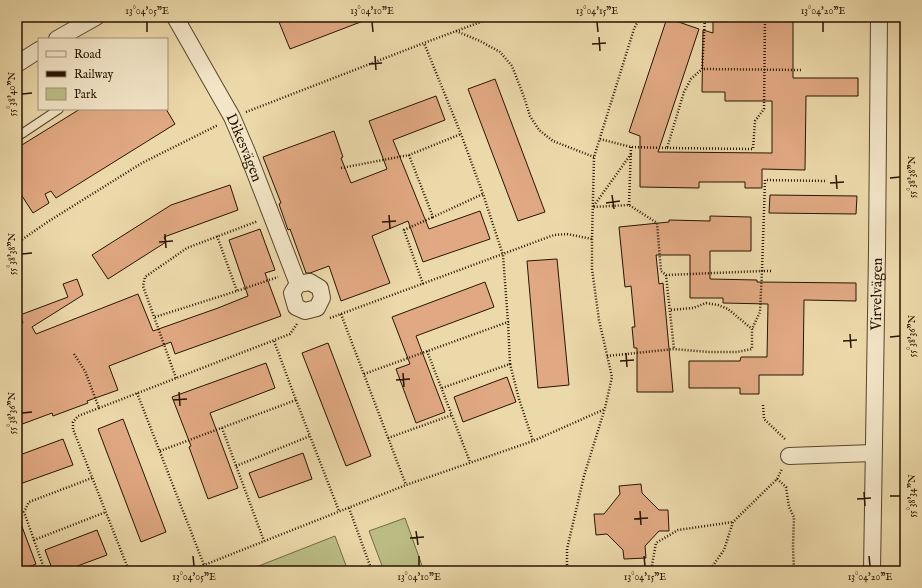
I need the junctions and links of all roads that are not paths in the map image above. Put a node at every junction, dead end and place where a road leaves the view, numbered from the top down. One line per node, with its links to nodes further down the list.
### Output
1 (96, 17): 4 (street)
2 (175, 17): 9 (street, Dikesvägen)
3 (879, 17): 10 (street, Virvelvägen)
4 (59, 38)
5 (38, 51): 6 (street)
6 (17, 64)
7 (58, 110): 8 (lane)
8 (17, 137)
9 (296, 278): 9 (street)
10 (873, 453): 11 (street); 12 (street, Virvelvägen)
11 (789, 456)
12 (872, 571)

